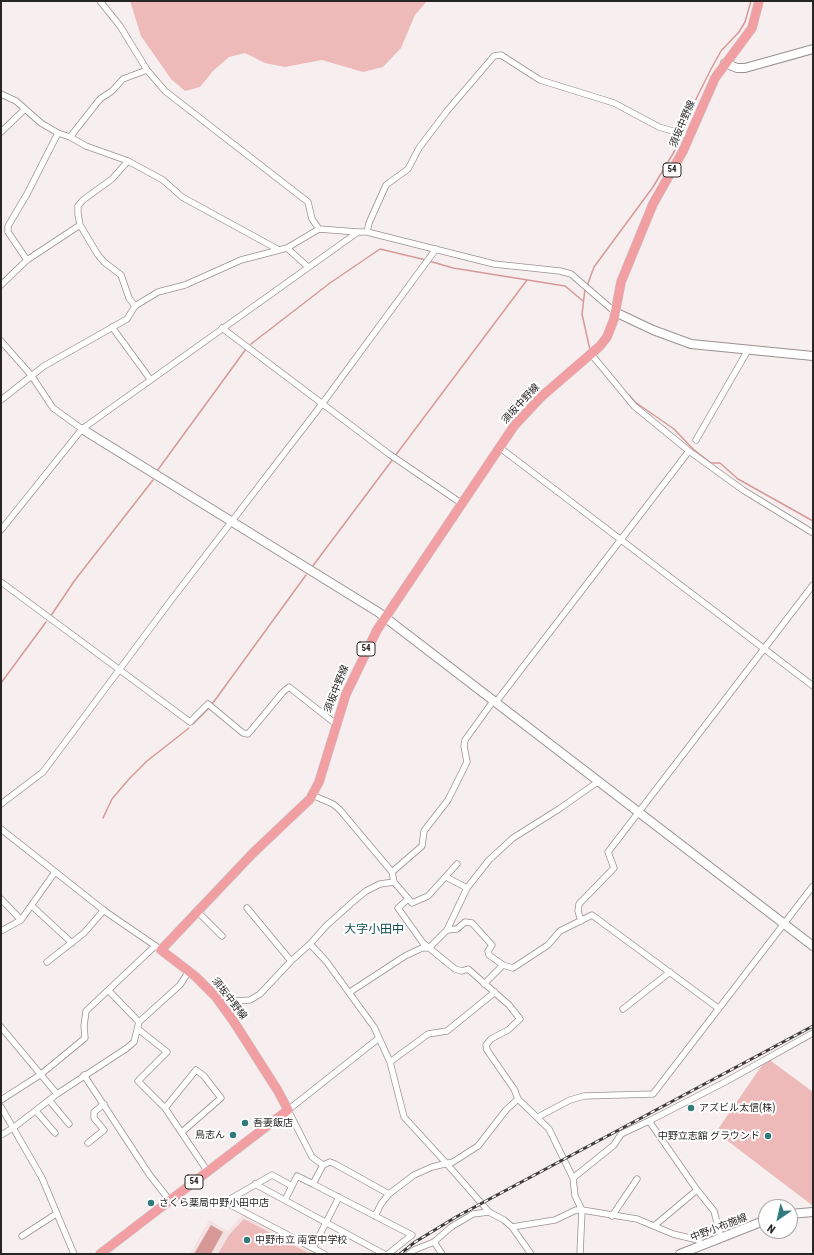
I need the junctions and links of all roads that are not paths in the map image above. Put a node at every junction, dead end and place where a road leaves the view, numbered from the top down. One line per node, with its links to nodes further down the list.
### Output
1 (100, 1): 5 (street)
2 (760, 1): 4 (main road, 須坂中野線 / 54)
3 (813, 49): 4 (street)
4 (725, 62): 10 (main road, 須坂中野線 / 54)
5 (147, 70): 11 (street); 14 (street)
6 (1, 94): 7 (street)
7 (25, 109): 8 (street); 9 (street)
8 (1, 132)
9 (58, 133): 11 (street); 20 (street)
10 (688, 135): 16 (street); 24 (main road, 須坂中野線 / 54)
11 (70, 137): 12 (street)
12 (128, 161): 13 (street); 19 (street)
13 (80, 225): 20 (street); 23 (street)
14 (319, 229): 15 (street); 17 (street)
15 (358, 232): 16 (street); 21 (street)
16 (367, 232): 18 (street)
17 (287, 248): 19 (street); 21 (street)
18 (436, 249): 24 (street); 34 (street)
19 (279, 250): 23 (street)
20 (27, 260): 22 (street)
21 (308, 267): 26 (street)
22 (1, 285)
23 (135, 306): 25 (street)
24 (615, 312): 28 (street); 29 (main road, 須坂中野線 / 54)
25 (112, 327): 31 (street); 32 (street)
26 (222, 328): 32 (street); 34 (street)
27 (1, 341): 31 (street)
28 (748, 350): 30 (street); 36 (street)
29 (591, 354): 37 (main road, 須坂中野線 / 54); 38 (street)
30 (813, 356)
31 (31, 376): 33 (street); 35 (street)
32 (150, 379): 35 (street)
33 (1, 400)
34 (322, 404): 39 (street); 40 (street)
35 (82, 429): 40 (street); 41 (street)
36 (696, 440)
37 (499, 447): 39 (main road, 須坂中野線 / 54); 43 (street)
38 (689, 451): 42 (street); 43 (street)
39 (461, 503): 46 (main road, 須坂中野線 / 54)
40 (232, 520): 46 (street); 48 (street)
41 (1, 530)
42 (813, 533)
43 (621, 538): 47 (street); 50 (street)
44 (1, 582): 48 (street)
45 (813, 585): 47 (street)
46 (385, 618): 50 (street); 51 (main road, 須坂中野線 / 54)
47 (765, 649): 49 (street); 55 (street)
48 (119, 670): 51 (street); 54 (street)
49 (813, 686)
50 (495, 701): 52 (street); 59 (street)
51 (336, 724): 53 (main road, 須坂中野線 / 54)
52 (599, 781): 55 (street); 63 (street)
53 (312, 795): 59 (street); 69 (main road, 須坂中野線 / 54)
54 (1, 804)
55 (639, 812): 71 (street); 72 (street)
56 (1, 829): 58 (street)
57 (457, 864): 60 (street)
58 (55, 872): 66 (street); 68 (street)
59 (392, 872): 61 (street)
60 (446, 877): 63 (street); 65 (street)
61 (394, 882): 65 (street); 77 (street)
62 (813, 886): 72 (street)
63 (467, 888): 74 (street)
64 (1, 899): 70 (street)
65 (408, 899): 80 (street)
66 (32, 906): 70 (street); 76 (street)
67 (247, 908): 81 (street)
68 (104, 910): 76 (street); 79 (street)
69 (198, 912): 75 (street); 79 (main road, 須坂中野線 / 54)
70 (20, 920): 73 (street)
71 (581, 921): 83 (street); 85 (street)
72 (784, 924): 78 (street); 91 (street)
73 (1, 930)
74 (447, 930): 80 (street); 83 (street)
75 (222, 936)
76 (72, 944): 82 (street)
77 (310, 944): 81 (street); 88 (street)
78 (813, 946)
79 (158, 948): 84 (main road, 須坂中野線); 87 (street)
80 (429, 948): 86 (street); 88 (street)
81 (291, 961): 90 (street)
82 (47, 962)
83 (503, 965): 86 (street)
84 (189, 971): 90 (main road, 須坂中野線); 93 (street)
85 (670, 972): 91 (street); 92 (street)
86 (484, 984): 89 (street)
87 (109, 991): 93 (street); 99 (street)
88 (350, 992): 97 (street)
89 (494, 992): 98 (street); 102 (street)
90 (224, 1007): 108 (main road, 須坂中野線)
91 (718, 1008): 110 (street)
92 (623, 1009)
93 (139, 1022): 95 (street)
94 (1, 1027): 99 (street)
95 (138, 1029): 100 (street); 107 (street)
96 (813, 1033): 111 (street)
97 (379, 1038): 98 (street); 108 (street)
98 (390, 1062): 118 (street)
99 (40, 1075): 101 (street); 103 (street)
100 (84, 1075): 101 (street); 105 (street)
101 (57, 1094): 104 (street)
102 (518, 1099): 110 (street); 118 (street)
103 (1, 1100)
104 (49, 1100): 109 (street); 112 (street)
105 (104, 1104): 117 (street); 130 (street)
106 (1, 1107): 113 (street)
107 (165, 1108): 114 (street); 114 (street)
108 (288, 1110): 119 (street); 120 (main road, 54)
109 (36, 1111): 113 (street); 115 (street)
110 (538, 1117): 121 (street)
111 (649, 1121): 121 (street); 126 (street)
112 (69, 1124)
113 (13, 1128): 116 (street); 135 (street)
114 (182, 1132): 120 (street)
115 (55, 1133)
116 (1, 1135)
117 (88, 1143)
118 (448, 1164): 127 (street); 132 (street)
119 (323, 1165): 124 (street); 127 (street)
120 (208, 1172): 130 (main road, 54)
121 (573, 1178): 131 (street)
122 (637, 1179): 137 (street)
123 (255, 1184): 125 (street); 129 (street); 146 (street)
124 (313, 1184): 125 (street); 128 (street)
125 (292, 1186): 129 (street)
126 (697, 1190): 140 (street); 143 (street)
127 (389, 1194): 136 (street)
128 (339, 1197): 136 (street); 138 (street)
129 (285, 1200): 138 (street)
130 (170, 1201): 148 (main road, 54)
131 (582, 1210): 137 (street); 141 (street); 155 (street)
132 (489, 1212): 141 (street); 144 (street)
133 (813, 1212): 134 (street)
134 (798, 1213)
135 (56, 1214): 142 (street); 147 (street)
136 (375, 1216): 151 (street)
137 (612, 1216): 140 (street)
138 (326, 1223): 146 (street); 150 (street)
139 (758, 1223): 143 (street, 中野小布施線)
140 (654, 1226): 145 (street)
141 (512, 1227): 154 (street)
142 (22, 1236)
143 (722, 1238): 145 (street, 中野小布施線)
144 (434, 1242): 152 (street); 153 (street)
145 (702, 1245): 156 (street, 中野小布施線)
146 (313, 1248): 149 (street)
147 (74, 1254)
148 (100, 1254)
149 (324, 1254)
150 (384, 1254)
151 (388, 1254)
152 (409, 1254)
153 (442, 1254)
154 (531, 1254)
155 (580, 1254)
156 (680, 1254)

